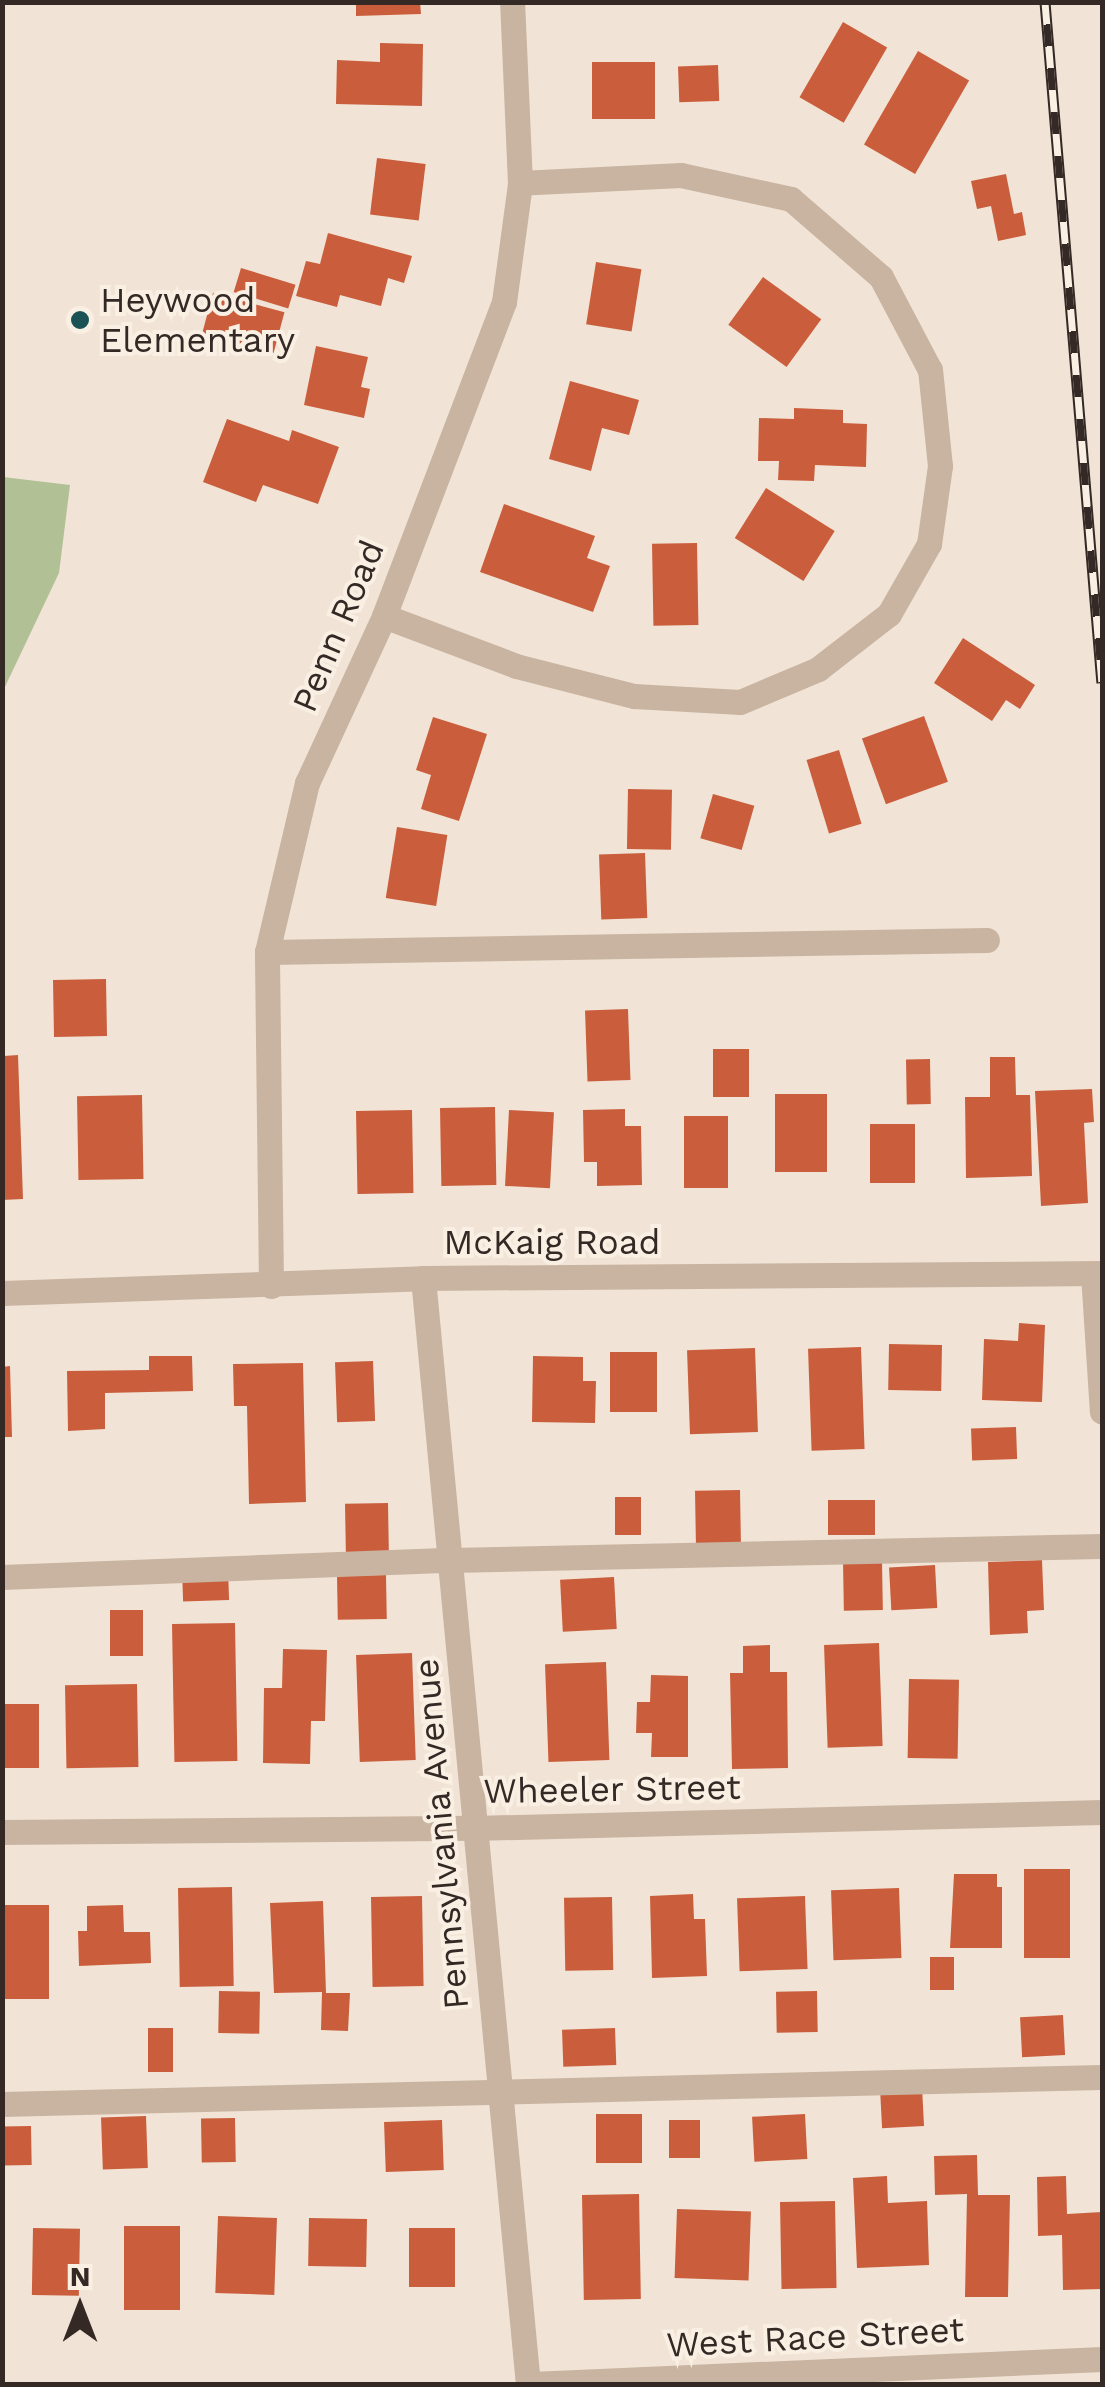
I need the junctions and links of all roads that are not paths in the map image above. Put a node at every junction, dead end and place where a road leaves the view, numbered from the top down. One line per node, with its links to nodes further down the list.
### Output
1 (512, 2): 2 (street, Penn Road)
2 (520, 183): 3 (street, Penn Road); 3 (street)
3 (384, 616): 5 (street, Penn Road)
4 (987, 940): 5 (street)
5 (267, 952): 8 (street, Penn Road)
6 (1098, 1274): 7 (street, McKaig Road); 10 (street)
7 (423, 1278): 8 (street, McKaig Road); 12 (street, Pennsylvania Avenue)
8 (271, 1286): 9 (street, McKaig Road)
9 (2, 1293)
10 (1102, 1412)
11 (1102, 1546): 12 (street)
12 (450, 1560): 13 (street); 15 (street, Pennsylvania Avenue)
13 (2, 1577)
14 (1102, 1812): 15 (street, Wheeler Street)
15 (475, 1828): 16 (street, Wheeler Street); 18 (street, Pennsylvania Avenue)
16 (2, 1832)
17 (1102, 2077): 18 (street)
18 (500, 2090): 19 (street); 21 (street, Pennsylvania Avenue)
19 (2, 2104)
20 (1102, 2359): 21 (street, West Race Street)
21 (529, 2384)

